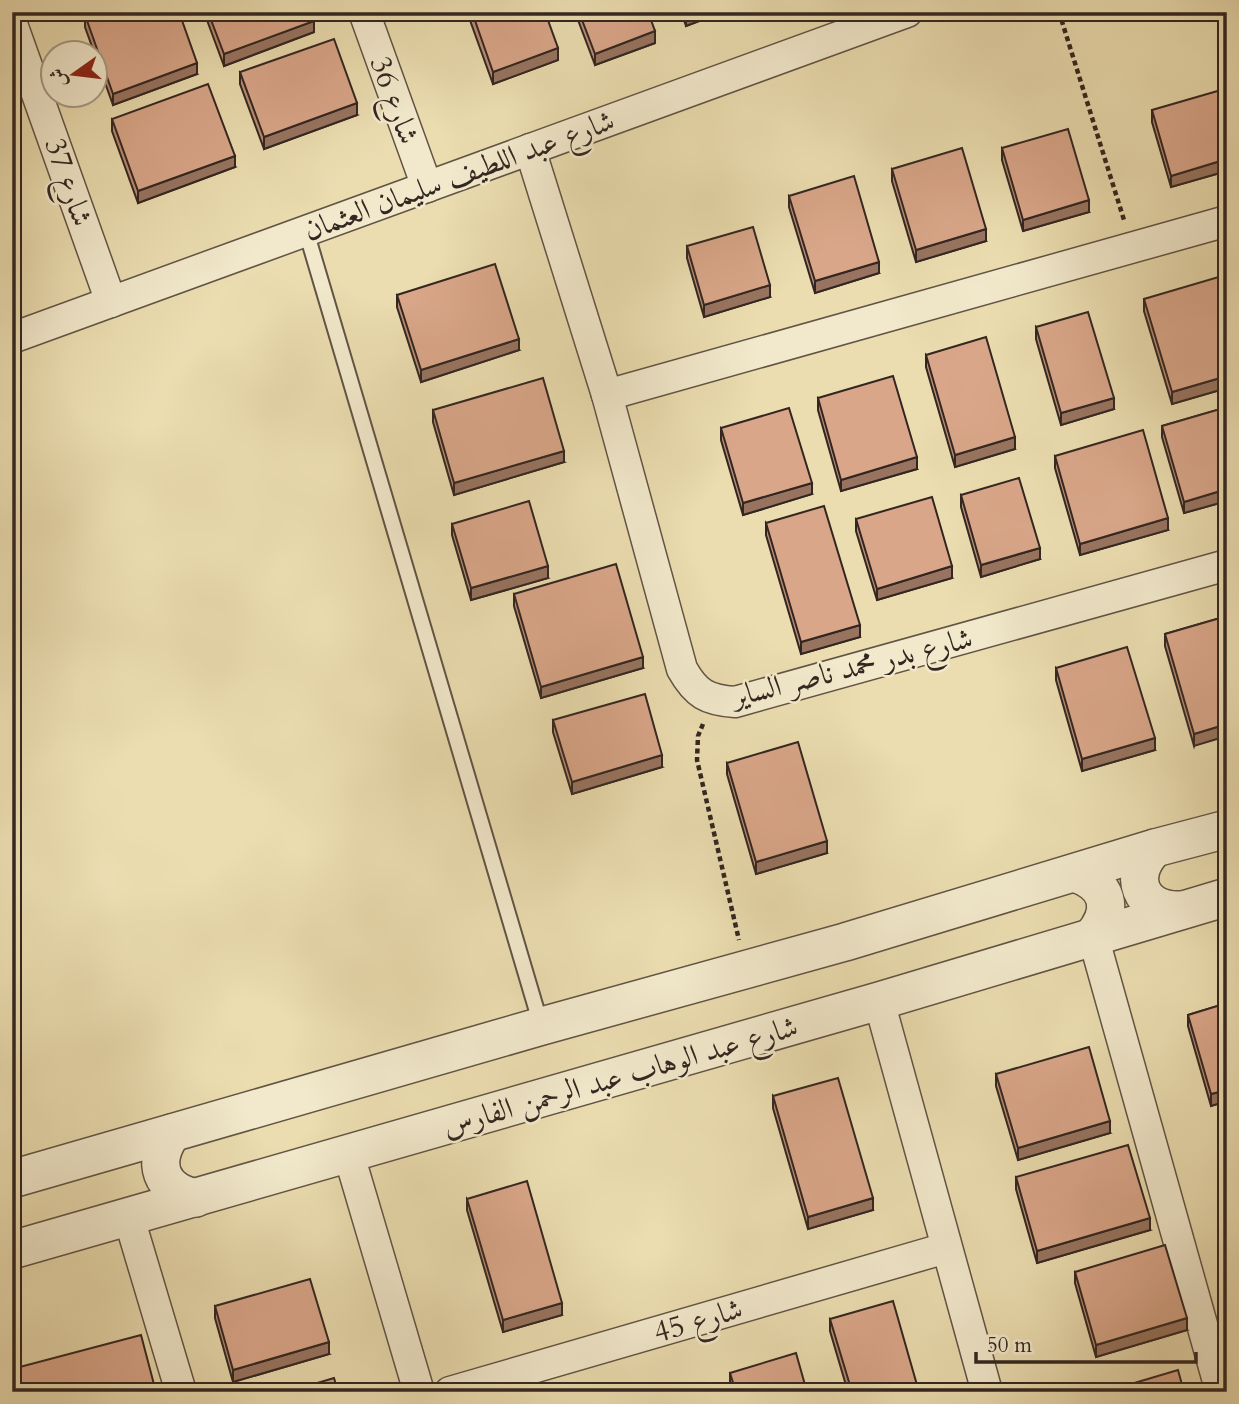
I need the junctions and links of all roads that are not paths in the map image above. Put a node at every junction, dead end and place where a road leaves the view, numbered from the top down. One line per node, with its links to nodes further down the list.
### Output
1 (363, 12): 5 (street, شارع 36)
2 (907, 12): 4 (street, شارع عبد اللطيف سليمان العثمان)
3 (12, 24): 8 (street, شارع 37)
4 (530, 149): 5 (street, شارع عبد اللطيف سليمان العثمان); 10 (street, شارع بدر محمد ناصر الساير)
5 (426, 187): 7 (street, شارع عبد اللطيف سليمان العثمان)
6 (1227, 221): 10 (street)
7 (306, 231): 8 (street, شارع عبد اللطيف سليمان العثمان); 19 (lane)
8 (111, 302): 9 (street, شارع عبد اللطيف سليمان العثمان)
9 (12, 338)
10 (607, 395): 11 (street, شارع بدر محمد ناصر الساير)
11 (1227, 565)
12 (1227, 829): 13 (street)
13 (1155, 848): 14 (street); 16 (street)
14 (1075, 873): 17 (street); 19 (street)
15 (1227, 897): 16 (street, شارع عبد الوهاب عبد الرحمن الفارس)
16 (1179, 910): 17 (street, شارع عبد الوهاب عبد الرحمن الفارس)
17 (1093, 936): 18 (street, شارع عبد الوهاب عبد الرحمن الفارس); 32 (street)
18 (879, 1001): 22 (street, شارع عبد الوهاب عبد الرحمن الفارس); 26 (street)
19 (542, 1026): 20 (street)
20 (172, 1133): 21 (street); 24 (street)
21 (108, 1152): 23 (street); 25 (street)
22 (349, 1155): 24 (street, شارع عبد الوهاب عبد الرحمن الفارس); 29 (street)
23 (12, 1179)
24 (196, 1198): 25 (street, شارع عبد الوهاب عبد الرحمن الفارس)
25 (129, 1218): 27 (street, شارع عبد الوهاب عبد الرحمن الفارس); 28 (street)
26 (946, 1248): 30 (street, شارع 45); 31 (street)
27 (12, 1250)
28 (181, 1392)
29 (419, 1392)
30 (450, 1392)
31 (987, 1392)
32 (1221, 1392)

